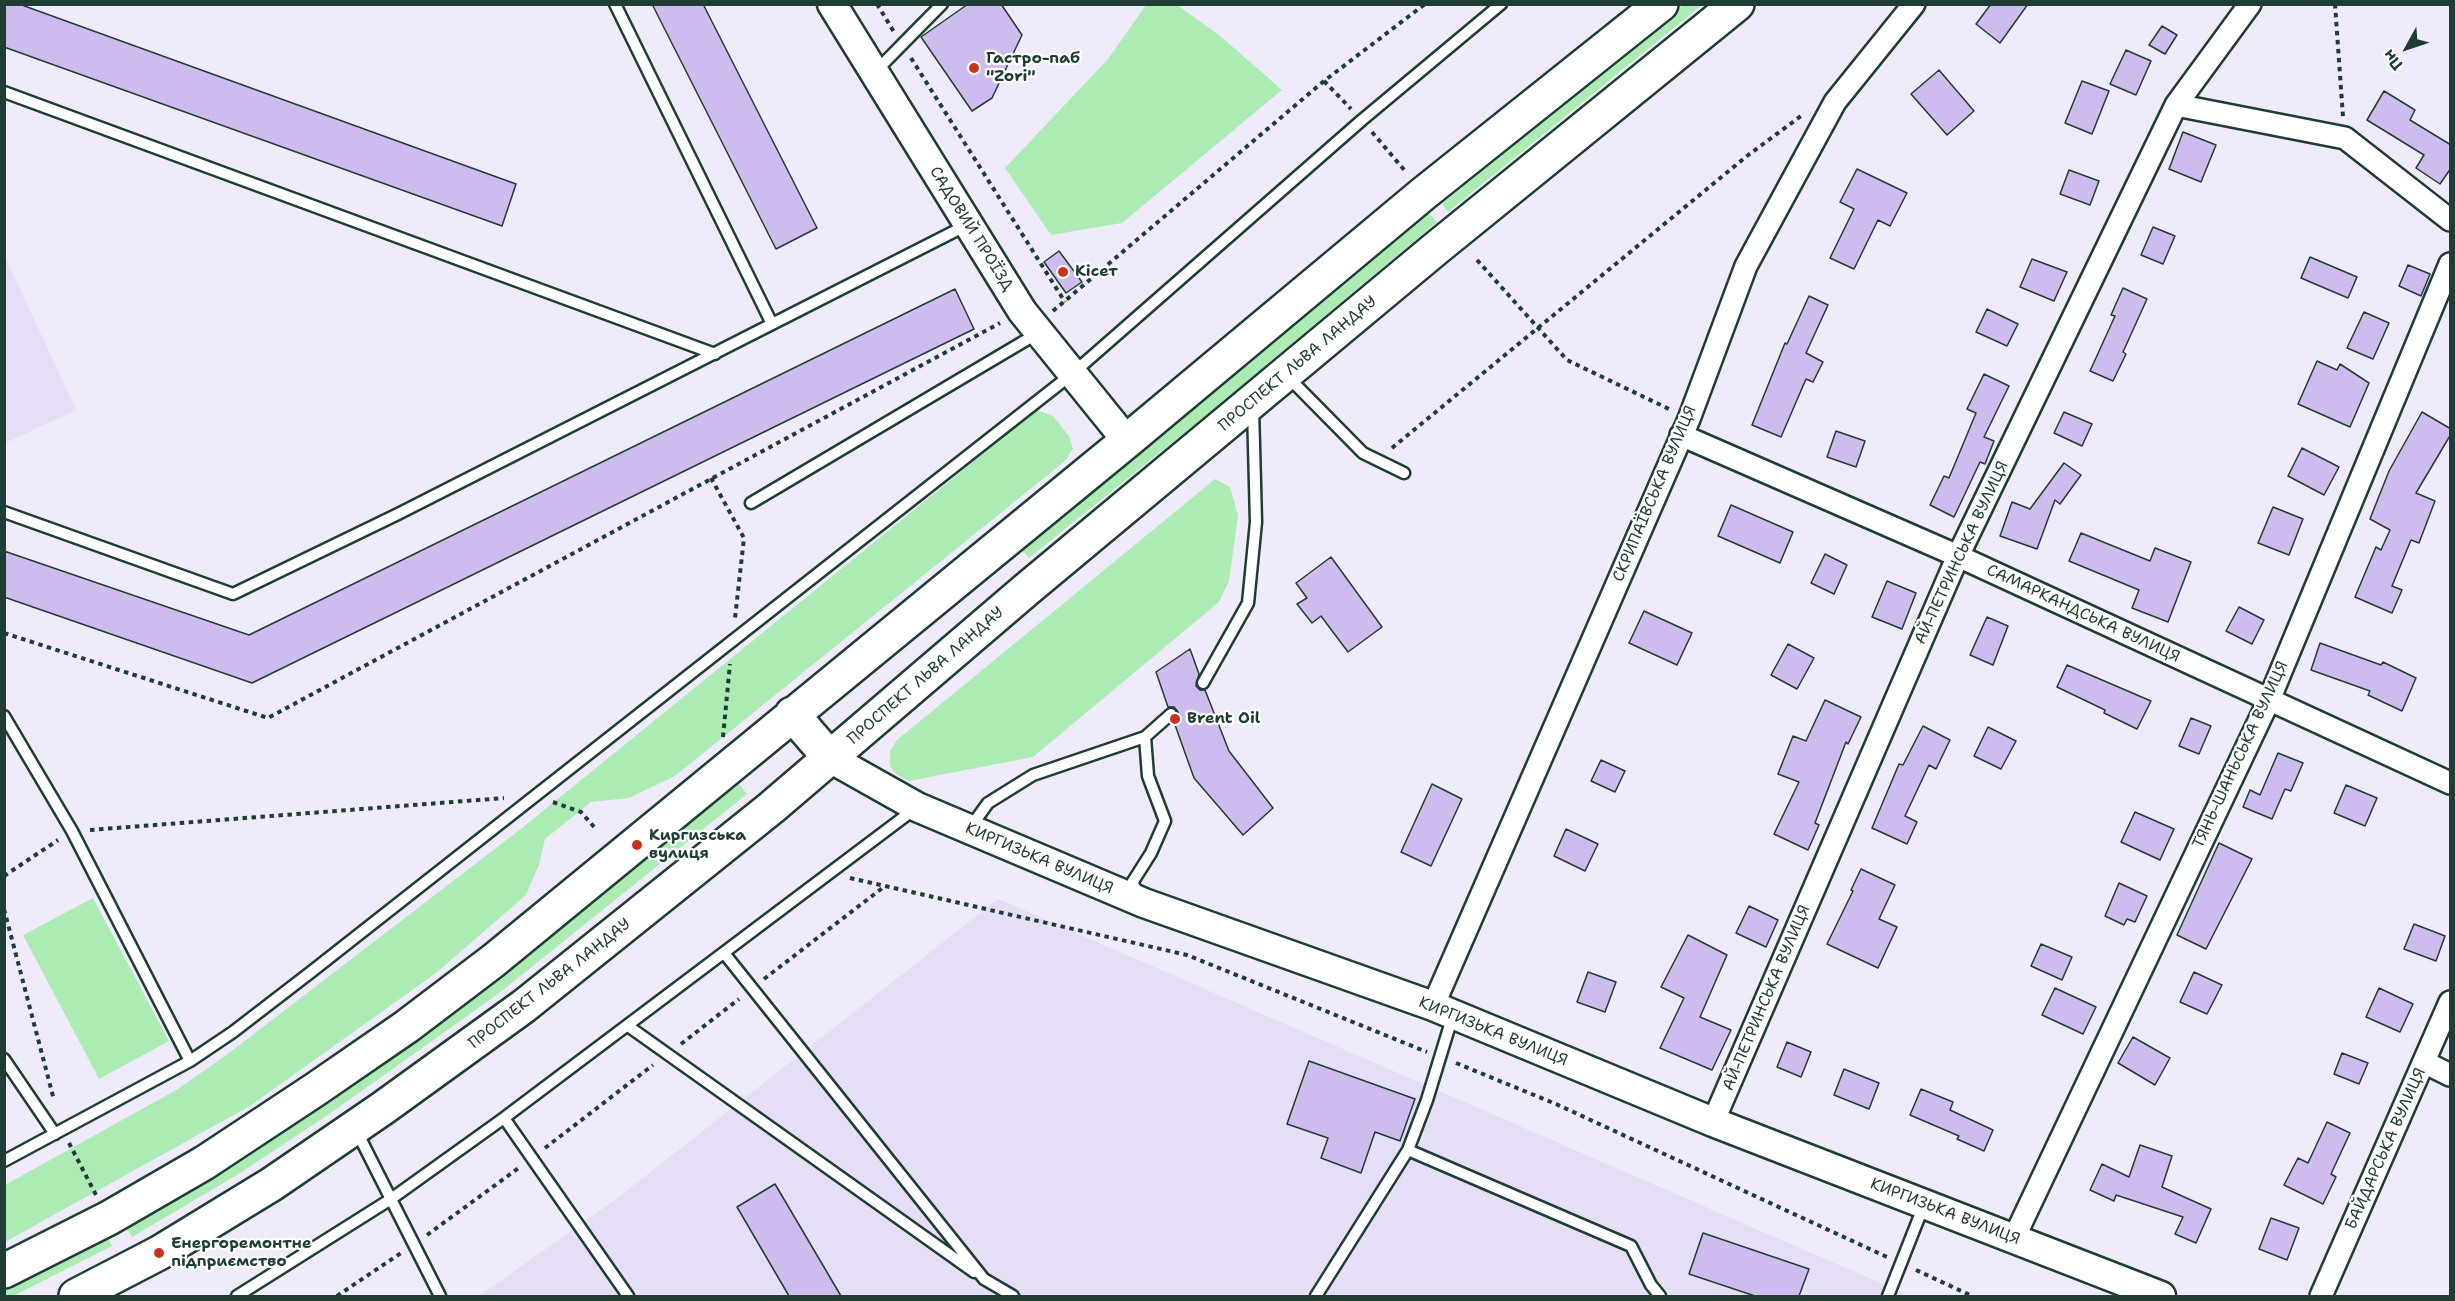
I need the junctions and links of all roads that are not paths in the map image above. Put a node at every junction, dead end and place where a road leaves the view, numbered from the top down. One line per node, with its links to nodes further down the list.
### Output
1 (615, 4): 16 (lane)
2 (832, 4): 9 (street, САДОВИЙ ПРОЇЗД)
3 (942, 4): 9 (lane)
4 (1501, 4): 18 (lane)
5 (1661, 4): 22 (main road)
6 (1737, 4): 19 (main road, ПРОСПЕКТ ЛЬВА ЛАНДАУ)
7 (1914, 4): 21 (street, СКРИПАЇВСЬКА ВУЛИЦЯ)
8 (2250, 4): 11 (street, АЙ-ПЕТРИНСЬКА ВУЛИЦЯ)
9 (874, 74): 13 (street, САДОВИЙ ПРОЇЗД)
10 (4, 92): 17 (lane)
11 (2176, 105): 12 (street); 27 (street, АЙ-ПЕТРИНСЬКА ВУЛИЦЯ)
12 (2451, 220)
13 (968, 225): 15 (street, САДОВИЙ ПРОЇЗД); 16 (lane)
14 (2451, 264): 30 (street, ТЯНЬ-ШАНЬСЬКА ВУЛИЦЯ)
15 (1031, 323): 18 (street, САДОВИЙ ПРОЇЗД); 24 (lane)
16 (772, 324): 17 (lane)
17 (715, 354): 25 (lane)
18 (1072, 374): 22 (street, САДОВИЙ ПРОЇЗД); 45 (lane)
19 (1286, 374): 20 (main road, ПРОСПЕКТ ЛЬВА ЛАНДАУ); 23 (lane)
20 (1253, 401): 28 (main road, ПРОСПЕКТ ЛЬВА ЛАНДАУ); 29 (lane)
21 (1685, 427): 27 (street, САМАРКАНДСЬКА ВУЛИЦЯ); 42 (street, СКРИПАЇВСЬКА ВУЛИЦЯ)
22 (1127, 441): 26 (main road)
23 (1404, 473)
24 (751, 503)
25 (4, 512)
26 (993, 550): 28 (main road); 31 (main road)
27 (1958, 556): 30 (street, САМАРКАНДСЬКА ВУЛИЦЯ); 49 (street, АЙ-ПЕТРИНСЬКА ВУЛИЦЯ)
28 (1027, 589): 35 (main road, ПРОСПЕКТ ЛЬВА ЛАНДАУ)
29 (1203, 683)
30 (2269, 700): 36 (street, САМАРКАНДСЬКА ВУЛИЦЯ); 56 (street, ТЯНЬ-ШАНЬСЬКА ВУЛИЦЯ)
31 (792, 714): 35 (main road); 57 (main road)
32 (1171, 714): 34 (lane)
33 (4, 716): 45 (lane)
34 (1145, 737): 38 (lane); 39 (lane)
35 (830, 758): 37 (street, КИРГИЗЬКА ВУЛИЦЯ); 50 (main road, ПРОСПЕКТ ЛЬВА ЛАНДАУ)
36 (2451, 783)
37 (917, 807): 38 (street, КИРГИЗЬКА ВУЛИЦЯ); 40 (lane)
38 (969, 830): 39 (street, КИРГИЗЬКА ВУЛИЦЯ)
39 (1144, 903): 42 (street, КИРГИЗЬКА ВУЛИЦЯ)
40 (724, 953): 43 (lane); 58 (lane)
41 (2451, 1002): 46 (street, БАЙДАРСЬКА ВУЛИЦЯ)
42 (1443, 1011): 49 (street, КИРГИЗЬКА ВУЛИЦЯ); 52 (lane)
43 (628, 1026): 48 (lane); 58 (lane)
44 (4, 1059): 51 (lane)
45 (190, 1061): 51 (lane)
46 (2424, 1062): 47 (street); 68 (street, БАЙДАРСЬКА ВУЛИЦЯ)
47 (2451, 1075)
48 (504, 1118): 54 (lane); 62 (lane)
49 (1713, 1122): 55 (street, КИРГИЗЬКА ВУЛИЦЯ)
50 (355, 1127): 54 (lane); 59 (main road, ПРОСПЕКТ ЛЬВА ЛАНДАУ)
51 (58, 1132): 53 (lane)
52 (1408, 1150): 64 (lane); 65 (lane)
53 (4, 1161)
54 (391, 1199): 60 (lane); 61 (lane)
55 (1925, 1204): 56 (street, КИРГИЗЬКА ВУЛИЦЯ); 66 (lane)
56 (2014, 1238): 67 (street, КИРГИЗЬКА ВУЛИЦЯ)
57 (4, 1271)
58 (984, 1279): 63 (lane)
59 (76, 1296)
60 (237, 1296)
61 (440, 1296)
62 (628, 1296)
63 (1013, 1296)
64 (1316, 1296)
65 (1660, 1296)
66 (1888, 1296)
67 (2161, 1296)
68 (2321, 1296)

